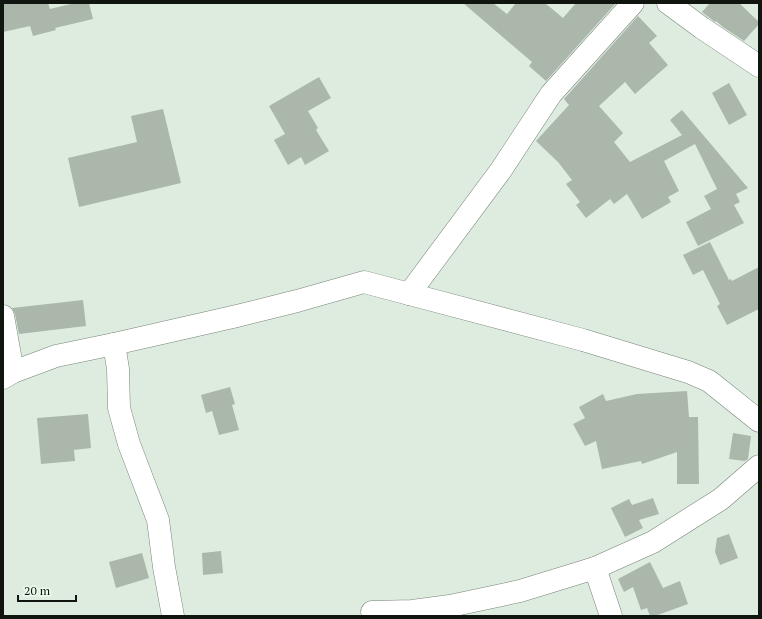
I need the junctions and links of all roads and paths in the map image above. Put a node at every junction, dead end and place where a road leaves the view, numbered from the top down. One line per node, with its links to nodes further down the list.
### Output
1 (633, 3): 4 (street)
2 (668, 3): 3 (street)
3 (759, 66)
4 (409, 294): 6 (street); 8 (street)
5 (3, 316): 7 (street)
6 (114, 344): 7 (street); 12 (street)
7 (8, 375)
8 (759, 421)
9 (759, 466): 10 (street)
10 (595, 568): 11 (street); 13 (street)
11 (372, 612)
12 (173, 616)
13 (611, 616)

